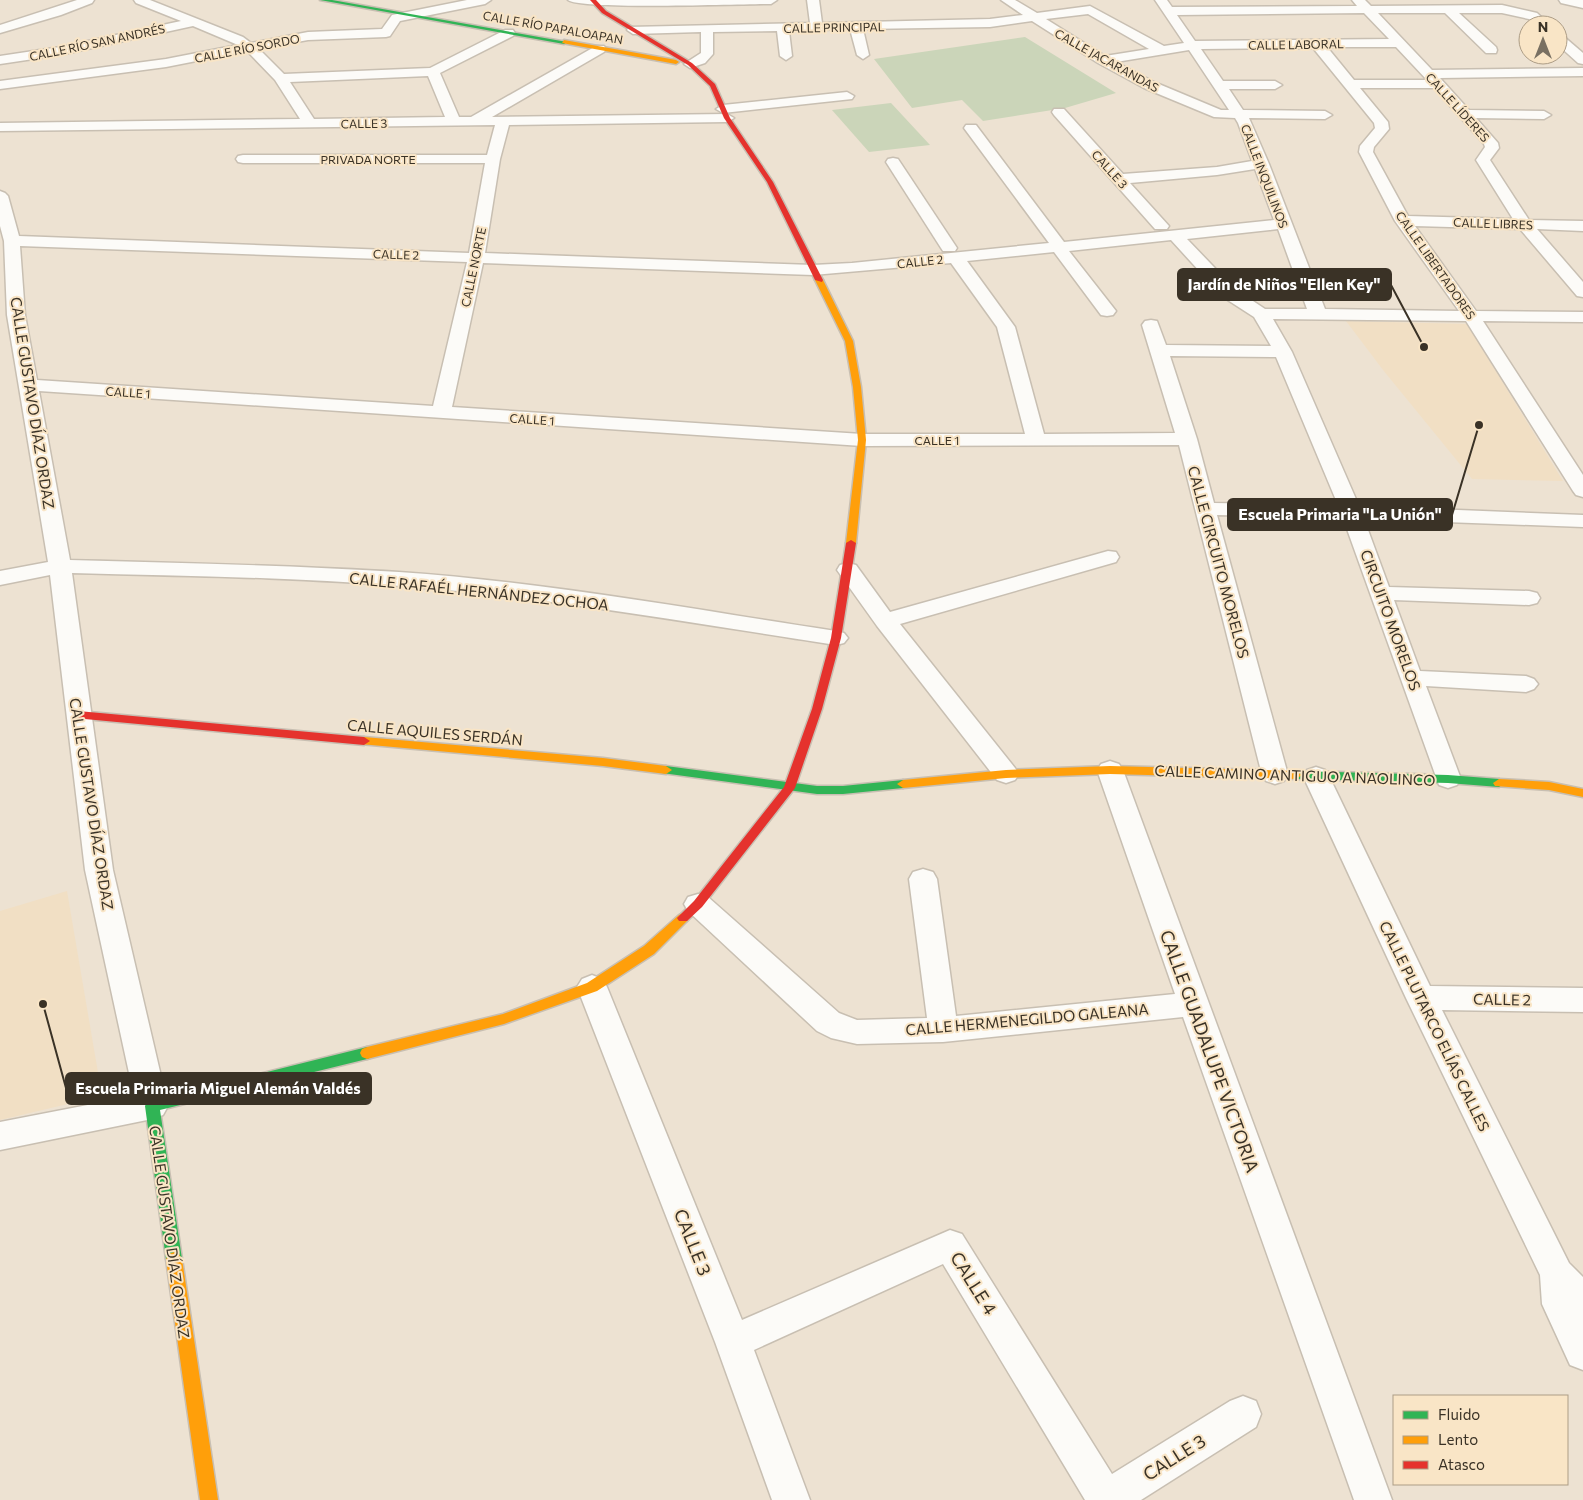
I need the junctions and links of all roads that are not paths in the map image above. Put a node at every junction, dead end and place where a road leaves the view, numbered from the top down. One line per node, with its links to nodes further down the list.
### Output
1 (88, 0): 26 (street)
2 (140, 0): 21 (street)
3 (323, 0): 18 (main road, CALLE RÍO PAPALOAPAN)
4 (485, 0): 18 (street)
5 (574, 0): 6 (street)
6 (594, 0): 7 (street); 27 (main road)
7 (748, 0): 8 (street)
8 (771, 0)
9 (813, 0): 22 (street)
10 (1007, 0): 20 (street, CALLE JACARANDAS)
11 (1161, 0): 17 (street, CALLE INQUILINOS)
12 (1358, 0): 15 (street, CALLE LÍDERES)
13 (1565, 0): 14 (street)
14 (1583, 4)
15 (1368, 10): 16 (street); 17 (street); 30 (street, CALLE LÍDERES)
16 (1449, 10): 19 (street); 36 (street)
17 (1169, 11): 32 (street, CALLE INQUILINOS)
18 (404, 15): 28 (main road, CALLE RÍO PAPALOAPAN); 31 (street, CALLE RÍO SORDO)
19 (1529, 15)
20 (1035, 18): 23 (street, CALLE PRINCIPAL); 35 (street, CALLE PRINCIPAL); 40 (street, CALLE JACARANDAS)
21 (194, 22): 31 (street); 39 (street, CALLE RÍO SAN ANDRÉS)
22 (817, 27): 23 (street, CALLE PRINCIPAL); 25 (street, CALLE PRINCIPAL)
23 (856, 27): 37 (street)
24 (707, 28): 25 (street, CALLE PRINCIPAL); 27 (street, CALLE PRINCIPAL); 42 (street)
25 (783, 28): 38 (street)
26 (0, 29)
27 (633, 30): 42 (main road)
28 (510, 33): 34 (main road, CALLE RÍO PAPALOAPAN); 43 (street)
29 (1317, 44): 30 (street, CALLE LABORAL); 32 (street, CALLE LABORAL); 50 (street, CALLE LIBERTADORES)
30 (1398, 44): 46 (street, CALLE LÍDERES)
31 (250, 46): 45 (street); 51 (street, CALLE RÍO SORDO)
32 (1194, 46): 35 (street, CALLE LABORAL); 48 (street, CALLE INQUILINOS)
33 (1568, 47): 41 (street)
34 (600, 49): 42 (main road, CALLE RÍO PAPALOAPAN); 59 (street)
35 (1162, 50): 40 (street, CALLE LABORAL)
36 (1491, 50)
37 (863, 55)
38 (786, 56)
39 (0, 60)
40 (1103, 60): 57 (street, CALLE JACARANDAS)
41 (1583, 60)
42 (690, 64): 53 (main road)
43 (432, 72): 45 (street); 58 (street)
44 (1583, 72): 46 (street)
45 (282, 78): 61 (street)
46 (1434, 79): 50 (street); 54 (street, CALLE LÍDERES)
47 (836, 84): 53 (street, CALLE 3)
48 (1221, 84): 49 (street); 57 (street, CALLE INQUILINOS)
49 (1275, 84)
50 (1350, 84): 71 (street, CALLE LIBERTADORES)
51 (0, 85)
52 (1059, 112): 68 (street, CALLE 3)
53 (725, 113): 60 (street, CALLE 3); 80 (main road)
54 (1466, 114): 56 (street); 72 (street, CALLE LÍDERES)
55 (1325, 115): 57 (street, CALLE JACARANDAS)
56 (1544, 115)
57 (1241, 116): 67 (street, CALLE INQUILINOS)
58 (454, 120): 59 (street, CALLE 3); 61 (street, CALLE 3)
59 (475, 120): 60 (street, CALLE 3)
60 (503, 120): 65 (street, CALLE NORTE)
61 (310, 124): 62 (street, CALLE 3)
62 (0, 127)
63 (971, 128): 77 (street)
64 (243, 159): 65 (street, PRIVADA NORTE)
65 (493, 159): 79 (street, CALLE NORTE)
66 (893, 162): 78 (street)
67 (1262, 164): 68 (street); 70 (street, CALLE INQUILINOS)
68 (1120, 179): 73 (street, CALLE 3)
69 (0, 196): 76 (street, CALLE GUSTAVO DÍAZ ORDAZ)
70 (1282, 220): 73 (street, CALLE 2); 75 (street, CALLE 2); 84 (street, CALLE INQUILINOS)
71 (1403, 221): 72 (street, CALLE LIBRES); 86 (street, CALLE LIBERTADORES)
72 (1524, 224): 74 (street, CALLE LIBRES); 81 (street, CALLE LÍDERES)
73 (1161, 226): 77 (street, CALLE 2)
74 (1583, 226)
75 (1175, 235): 77 (street, CALLE 2); 83 (street)
76 (12, 241): 79 (street, CALLE 2); 85 (street, CALLE GUSTAVO DÍAZ ORDAZ)
77 (1056, 242): 78 (street, CALLE 2); 82 (street)
78 (953, 253): 80 (street, CALLE 2); 95 (street)
79 (476, 257): 80 (street, CALLE 2); 92 (street, CALLE NORTE)
80 (811, 266): 94 (main road)
81 (1583, 292)
82 (1107, 311)
83 (1261, 314): 84 (street); 90 (street, CIRCUITO MORELOS)
84 (1318, 315): 86 (street)
85 (8, 317): 91 (street, CALLE GUSTAVO DÍAZ ORDAZ)
86 (1472, 317): 87 (street); 96 (street, CALLE LIBERTADORES)
87 (1583, 317)
88 (1151, 325): 89 (street, CALLE CIRCUITO MORELOS)
89 (1160, 350): 90 (street); 93 (street, CALLE CIRCUITO MORELOS)
90 (1283, 352): 98 (street, CIRCUITO MORELOS)
91 (30, 385): 92 (street, CALLE 1); 101 (street, CALLE GUSTAVO DÍAZ ORDAZ)
92 (441, 413): 94 (street, CALLE 1)
93 (1187, 439): 95 (street, CALLE 1); 97 (street, CALLE CIRCUITO MORELOS)
94 (862, 440): 95 (street, CALLE 1); 102 (main road)
95 (1036, 440)
96 (1583, 491)
97 (1206, 509): 98 (street); 113 (street, CALLE CIRCUITO MORELOS)
98 (1351, 512): 99 (street); 104 (street, CIRCUITO MORELOS)
99 (1583, 521)
100 (1108, 557): 106 (street)
101 (60, 566): 103 (street); 107 (street, CALLE RAFAÉL HERNÁNDEZ OCHOA); 110 (street, CALLE GUSTAVO DÍAZ ORDAZ)
102 (848, 570): 106 (street); 107 (main road)
103 (0, 578)
104 (1381, 594): 105 (street); 108 (street, CIRCUITO MORELOS)
105 (1529, 598)
106 (885, 621): 112 (street)
107 (836, 638): 116 (main road)
108 (1412, 678): 109 (street); 115 (street, CIRCUITO MORELOS)
109 (1526, 684)
110 (78, 715): 116 (main road, CALLE AQUILES SERDÁN); 125 (street, CALLE GUSTAVO DÍAZ ORDAZ)
111 (1110, 770): 112 (main road, CALLE CAMINO ANTIGUO A NAOLINCO); 113 (main road, CALLE CAMINO ANTIGUO A NAOLINCO); 123 (street, CALLE GUADALUPE VICTORIA)
112 (1006, 774): 116 (main road, CALLE CAMINO ANTIGUO A NAOLINCO)
113 (1275, 775): 114 (main road, CALLE CAMINO ANTIGUO A NAOLINCO)
114 (1316, 776): 115 (main road, CALLE CAMINO ANTIGUO A NAOLINCO); 121 (street, CALLE PLUTARCO ELÍAS CALLES)
115 (1448, 779): 117 (main road, CALLE CAMINO ANTIGUO A NAOLINCO)
116 (789, 788): 119 (main road)
117 (1583, 793)
118 (923, 879): 124 (street)
119 (698, 904): 120 (main road); 124 (street, CALLE HERMENEGILDO GALEANA)
120 (592, 987): 125 (main road); 129 (street, CALLE 3)
121 (1421, 998): 122 (street, CALLE 2); 127 (street, CALLE PLUTARCO ELÍAS CALLES)
122 (1583, 1000)
123 (1193, 1004): 124 (street, CALLE HERMENEGILDO GALEANA); 135 (street, CALLE GUADALUPE VICTORIA)
124 (943, 1030)
125 (152, 1106): 126 (street); 133 (main road, CALLE GUSTAVO DÍAZ ORDAZ)
126 (0, 1136)
127 (1570, 1274): 128 (street, CALLE PLUTARCO ELÍAS CALLES); 130 (street, CALLE PLUTARCO ELÍAS CALLES)
128 (1583, 1302)
129 (733, 1342): 132 (street, CALLE 4); 134 (street, CALLE 3)
130 (1583, 1353)
131 (1243, 1414): 132 (street, CALLE 3)
132 (1106, 1499)
133 (209, 1500)
134 (791, 1500)
135 (1374, 1500)

